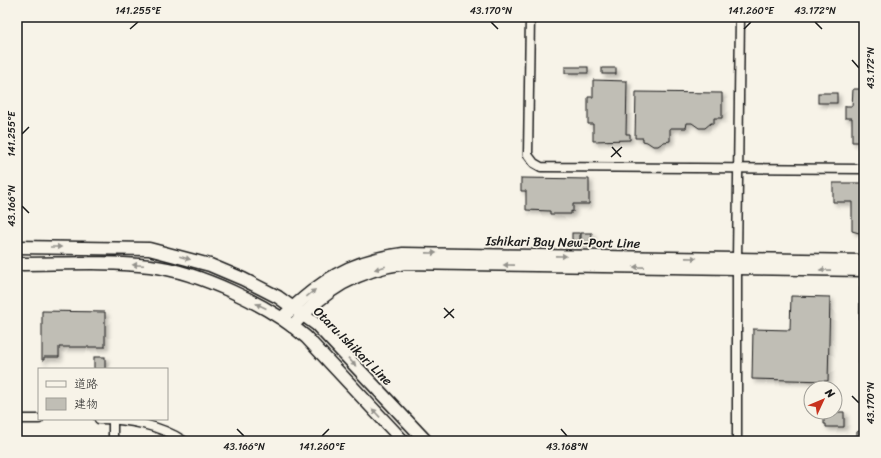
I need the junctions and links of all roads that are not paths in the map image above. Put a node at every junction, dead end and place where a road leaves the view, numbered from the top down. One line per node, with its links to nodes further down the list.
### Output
1 (530, 17): 3 (street)
2 (740, 17): 3 (street)
3 (738, 168): 4 (street); 8 (street)
4 (864, 169)
5 (17, 247): 10 (main road, Otaru Ishikari Line, one-way to 10)
6 (864, 261): 8 (main road, Ishikari Bay New-Port Line)
7 (17, 264): 11 (main road, one-way to 7)
8 (737, 264): 9 (main road, Ishikari Bay New-Port Line, one-way to 8); 10 (main road, Ishikari Bay New-Port Line); 21 (street)
9 (864, 270)
10 (298, 311): 11 (main road, Ishikari Bay New-Port Line); 12 (main road, Ishikari Bay New-Port Line); 20 (main road, Otaru Ishikari Line, one-way to 20)
11 (282, 318): 12 (main road)
12 (292, 326): 19 (main road, one-way to 12)
13 (17, 418): 14 (street)
14 (38, 419)
15 (114, 420): 17 (street)
16 (119, 420): 18 (street)
17 (113, 441)
18 (184, 441)
19 (403, 441)
20 (426, 441)
21 (737, 441)

